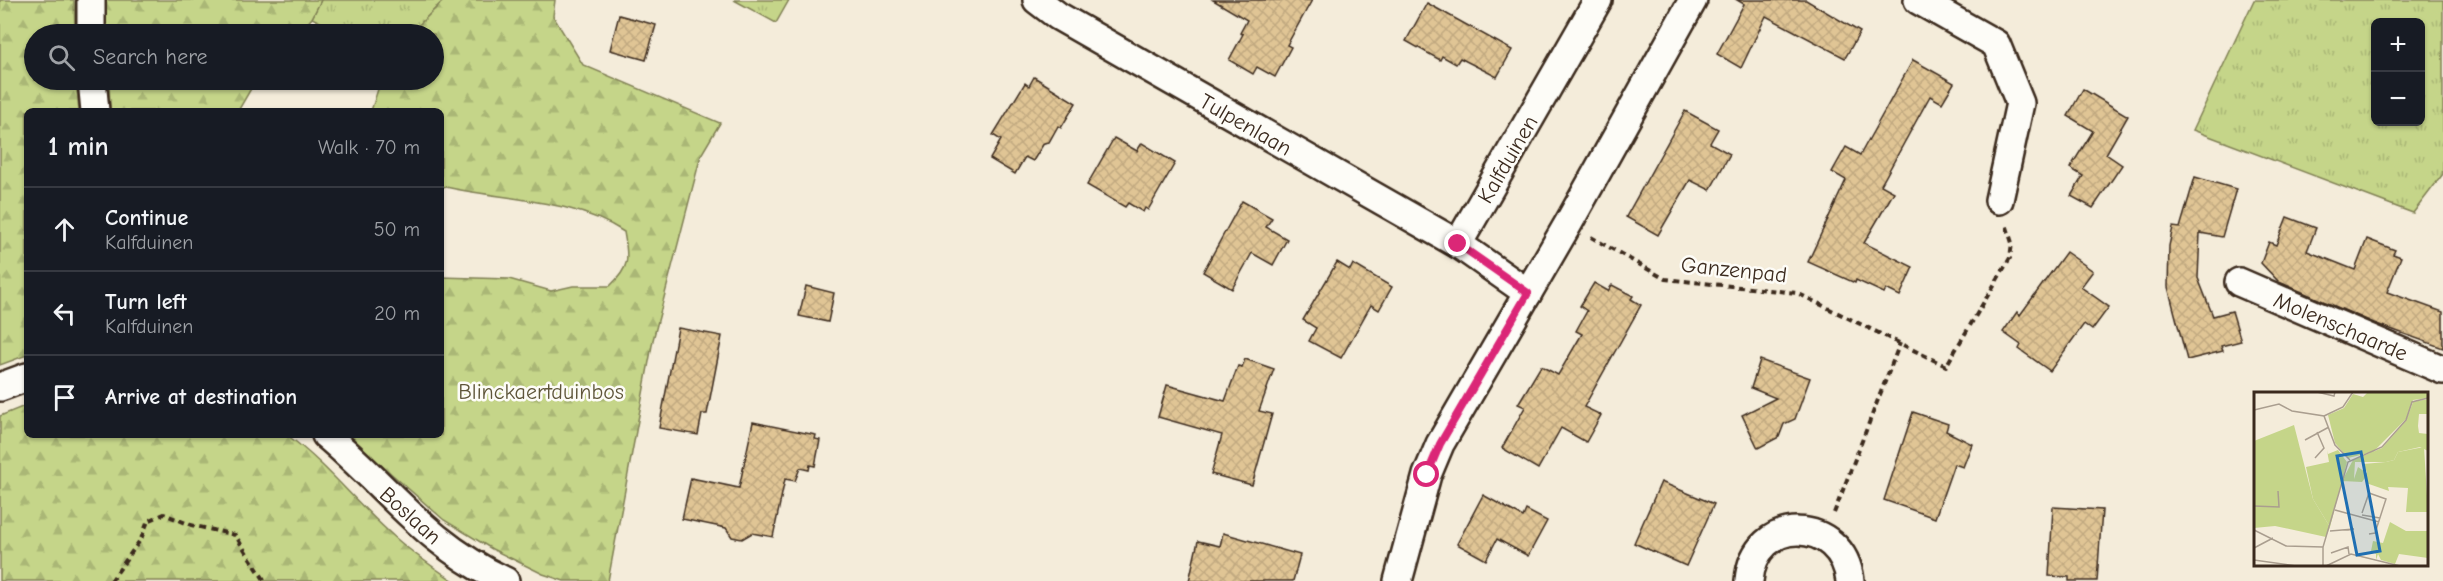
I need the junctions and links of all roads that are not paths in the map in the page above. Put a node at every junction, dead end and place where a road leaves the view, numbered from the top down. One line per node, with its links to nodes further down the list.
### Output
1 (91, 0): 6 (street)
2 (1037, 0): 10 (street, Tulpenlaan)
3 (1598, 0): 10 (street, Kalfduinen)
4 (1693, 0): 12 (street)
5 (1918, 0): 9 (street)
6 (91, 24)
7 (93, 90): 8 (street)
8 (95, 108)
9 (1999, 200)
10 (1458, 244): 12 (street)
11 (2239, 282): 13 (street, Molenschaarde)
12 (1528, 293): 18 (street)
13 (2443, 370)
14 (24, 378): 15 (street)
15 (0, 387)
16 (329, 438): 17 (street, Boslaan)
17 (505, 581)
18 (1398, 581)
19 (1749, 581): 20 (street)
20 (1850, 581)

